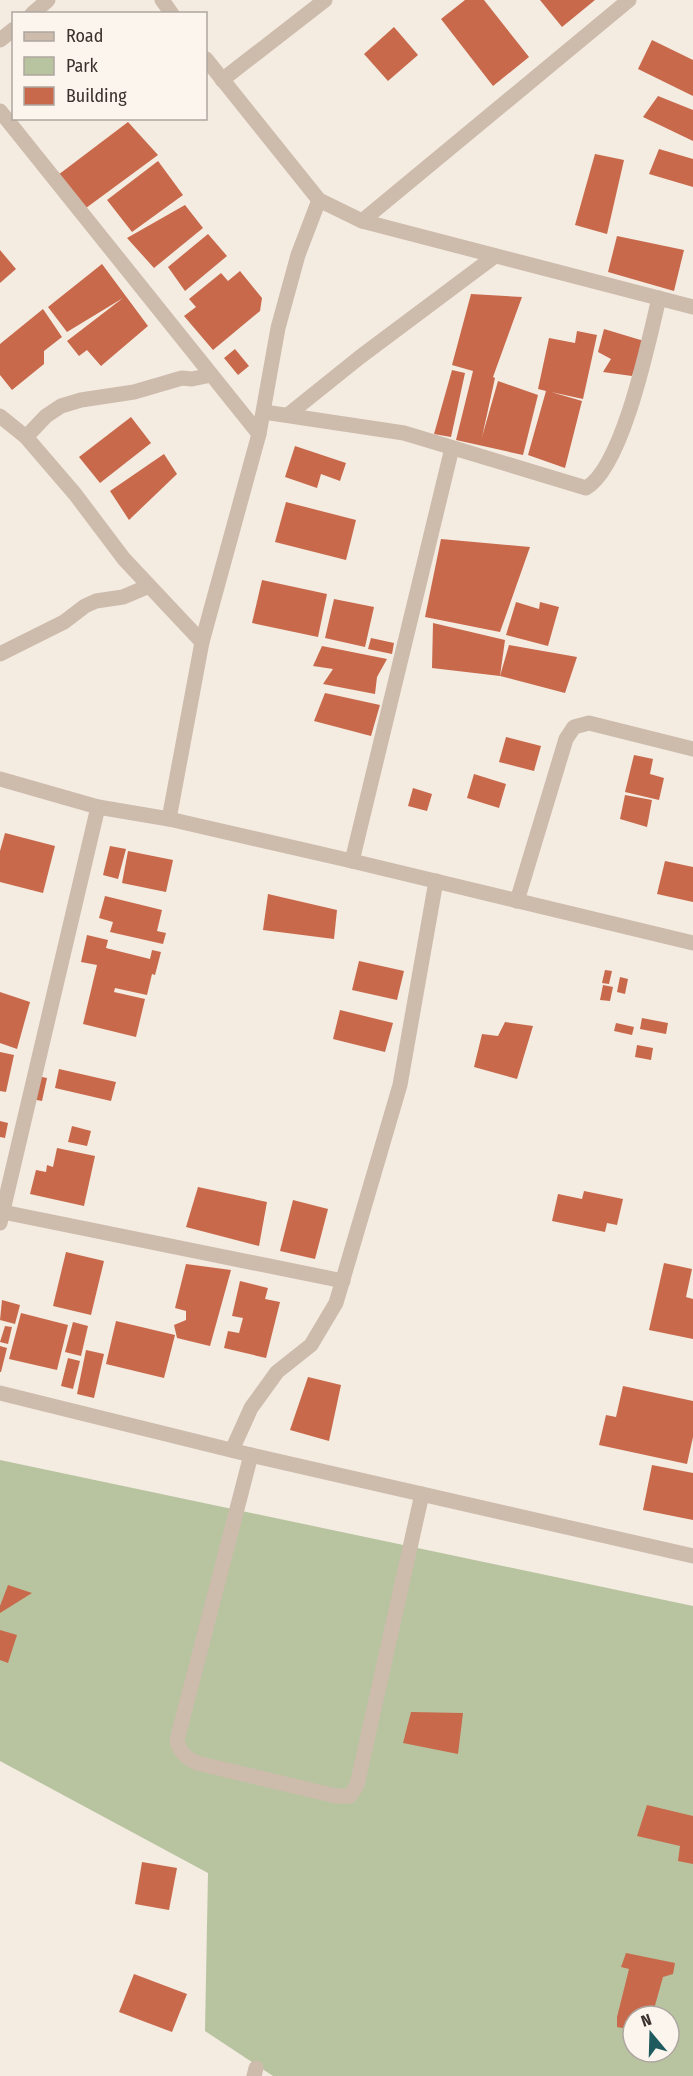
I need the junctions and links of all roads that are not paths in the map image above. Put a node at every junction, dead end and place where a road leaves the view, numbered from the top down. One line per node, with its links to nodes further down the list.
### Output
1 (48, 0): 4 (street)
2 (325, 0): 8 (street)
3 (629, 0): 11 (street)
4 (34, 12)
5 (12, 31): 6 (street)
6 (0, 40)
7 (207, 60): 8 (street)
8 (222, 80): 10 (street)
9 (0, 109): 15 (street)
10 (319, 200): 11 (street); 16 (street)
11 (362, 221): 12 (street)
12 (495, 256): 13 (street); 17 (street)
13 (659, 298): 14 (street); 21 (street)
14 (693, 307)
15 (211, 375): 19 (street); 20 (street)
16 (264, 412): 17 (street); 19 (street)
17 (289, 414): 21 (street)
18 (0, 416): 20 (street)
19 (259, 434): 23 (street)
20 (26, 437): 22 (street)
21 (452, 448): 29 (street)
22 (149, 586): 23 (street); 24 (street)
23 (202, 642): 28 (street)
24 (0, 654)
25 (693, 749): 31 (street)
26 (0, 779): 27 (street)
27 (98, 807): 28 (street); 33 (street)
28 (169, 819): 29 (street)
29 (352, 861): 30 (street)
30 (436, 881): 31 (street); 34 (street)
31 (517, 901): 32 (street)
32 (693, 943)
33 (1, 1218): 34 (street)
34 (343, 1281): 36 (street)
35 (0, 1393): 36 (street)
36 (232, 1450): 37 (street)
37 (251, 1455): 38 (street); 38 (street)
38 (422, 1494): 39 (street)
39 (693, 1556)

